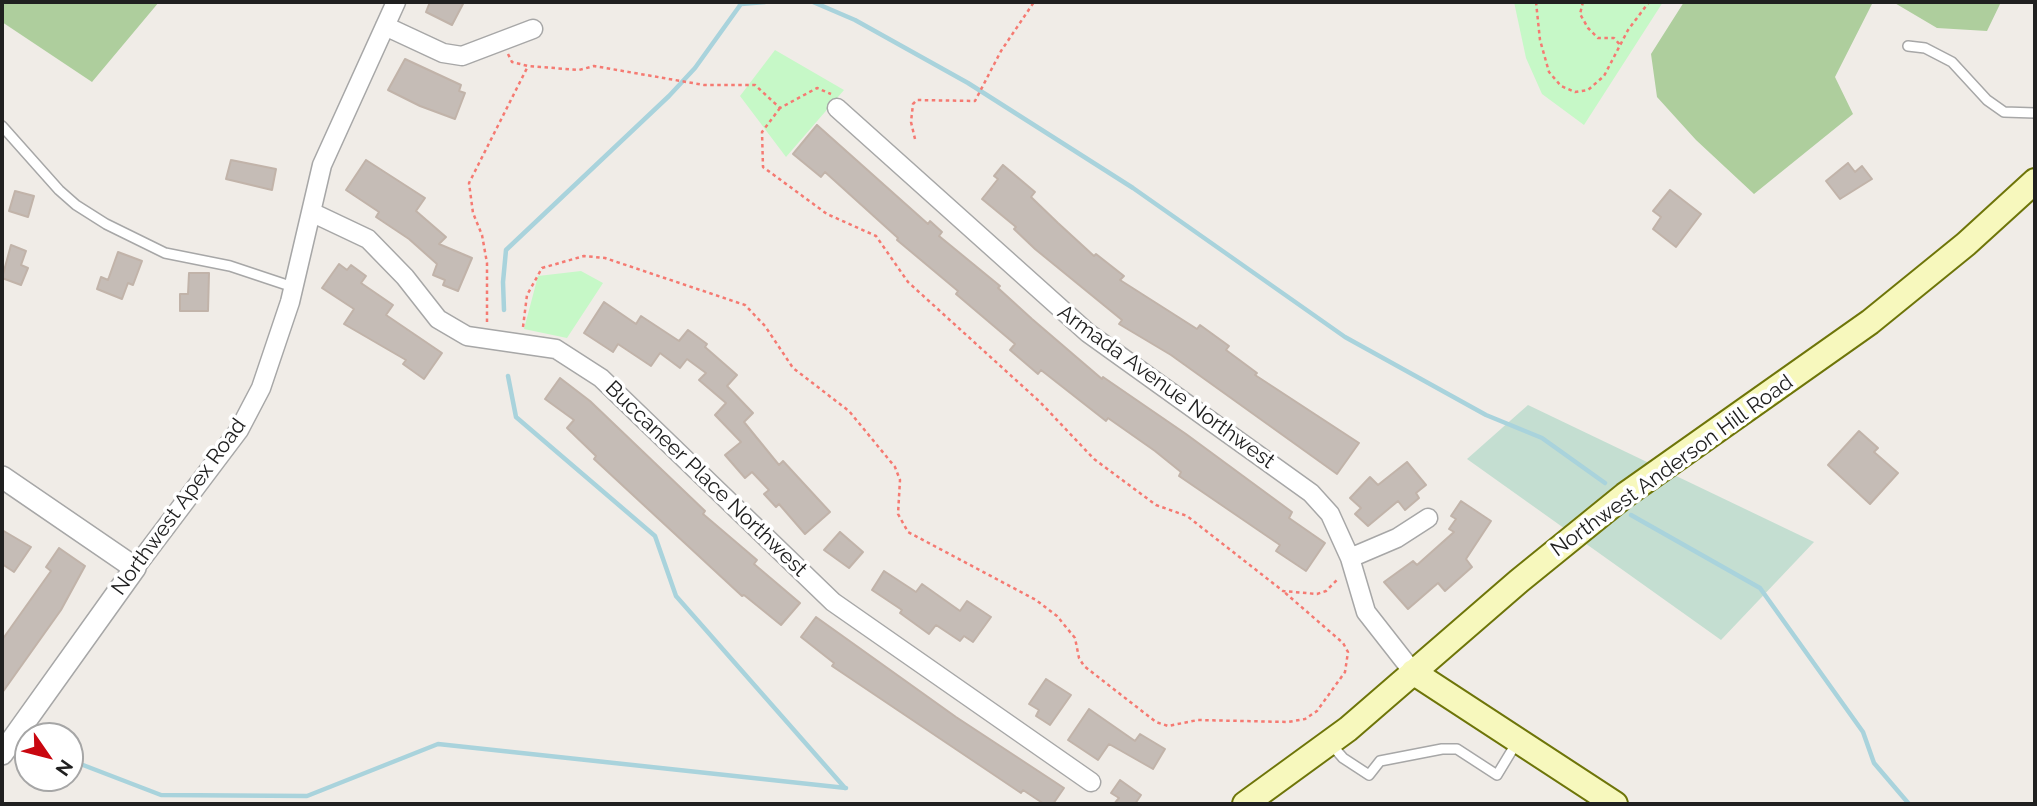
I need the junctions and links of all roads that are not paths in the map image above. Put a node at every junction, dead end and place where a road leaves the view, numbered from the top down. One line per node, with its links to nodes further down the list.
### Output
1 (396, 2): 2 (street, Northwest Apex Road)
2 (385, 26): 3 (street); 9 (street, Northwest Apex Road)
3 (533, 29)
4 (1908, 46): 6 (lane)
5 (837, 108): 13 (street, Armada Avenue Northwest)
6 (2035, 113)
7 (2, 126): 10 (lane)
8 (2035, 181): 15 (main road, Northwest Anderson Hill Road)
9 (311, 212): 10 (street, Northwest Apex Road); 19 (street, Buccaneer Place Northwest)
10 (293, 288): 14 (street, Northwest Apex Road)
11 (2, 477): 14 (street)
12 (1428, 517): 13 (street)
13 (1350, 558): 15 (street, Armada Avenue Northwest)
14 (135, 568): 18 (street, Northwest Apex Road)
15 (1413, 672): 16 (main road); 17 (main road, Northwest Anderson Hill Road)
16 (1518, 741): 17 (lane); 21 (main road)
17 (1330, 742): 20 (main road, Northwest Anderson Hill Road)
18 (2, 754)
19 (1090, 782)
20 (1245, 804)
21 (1615, 804)

